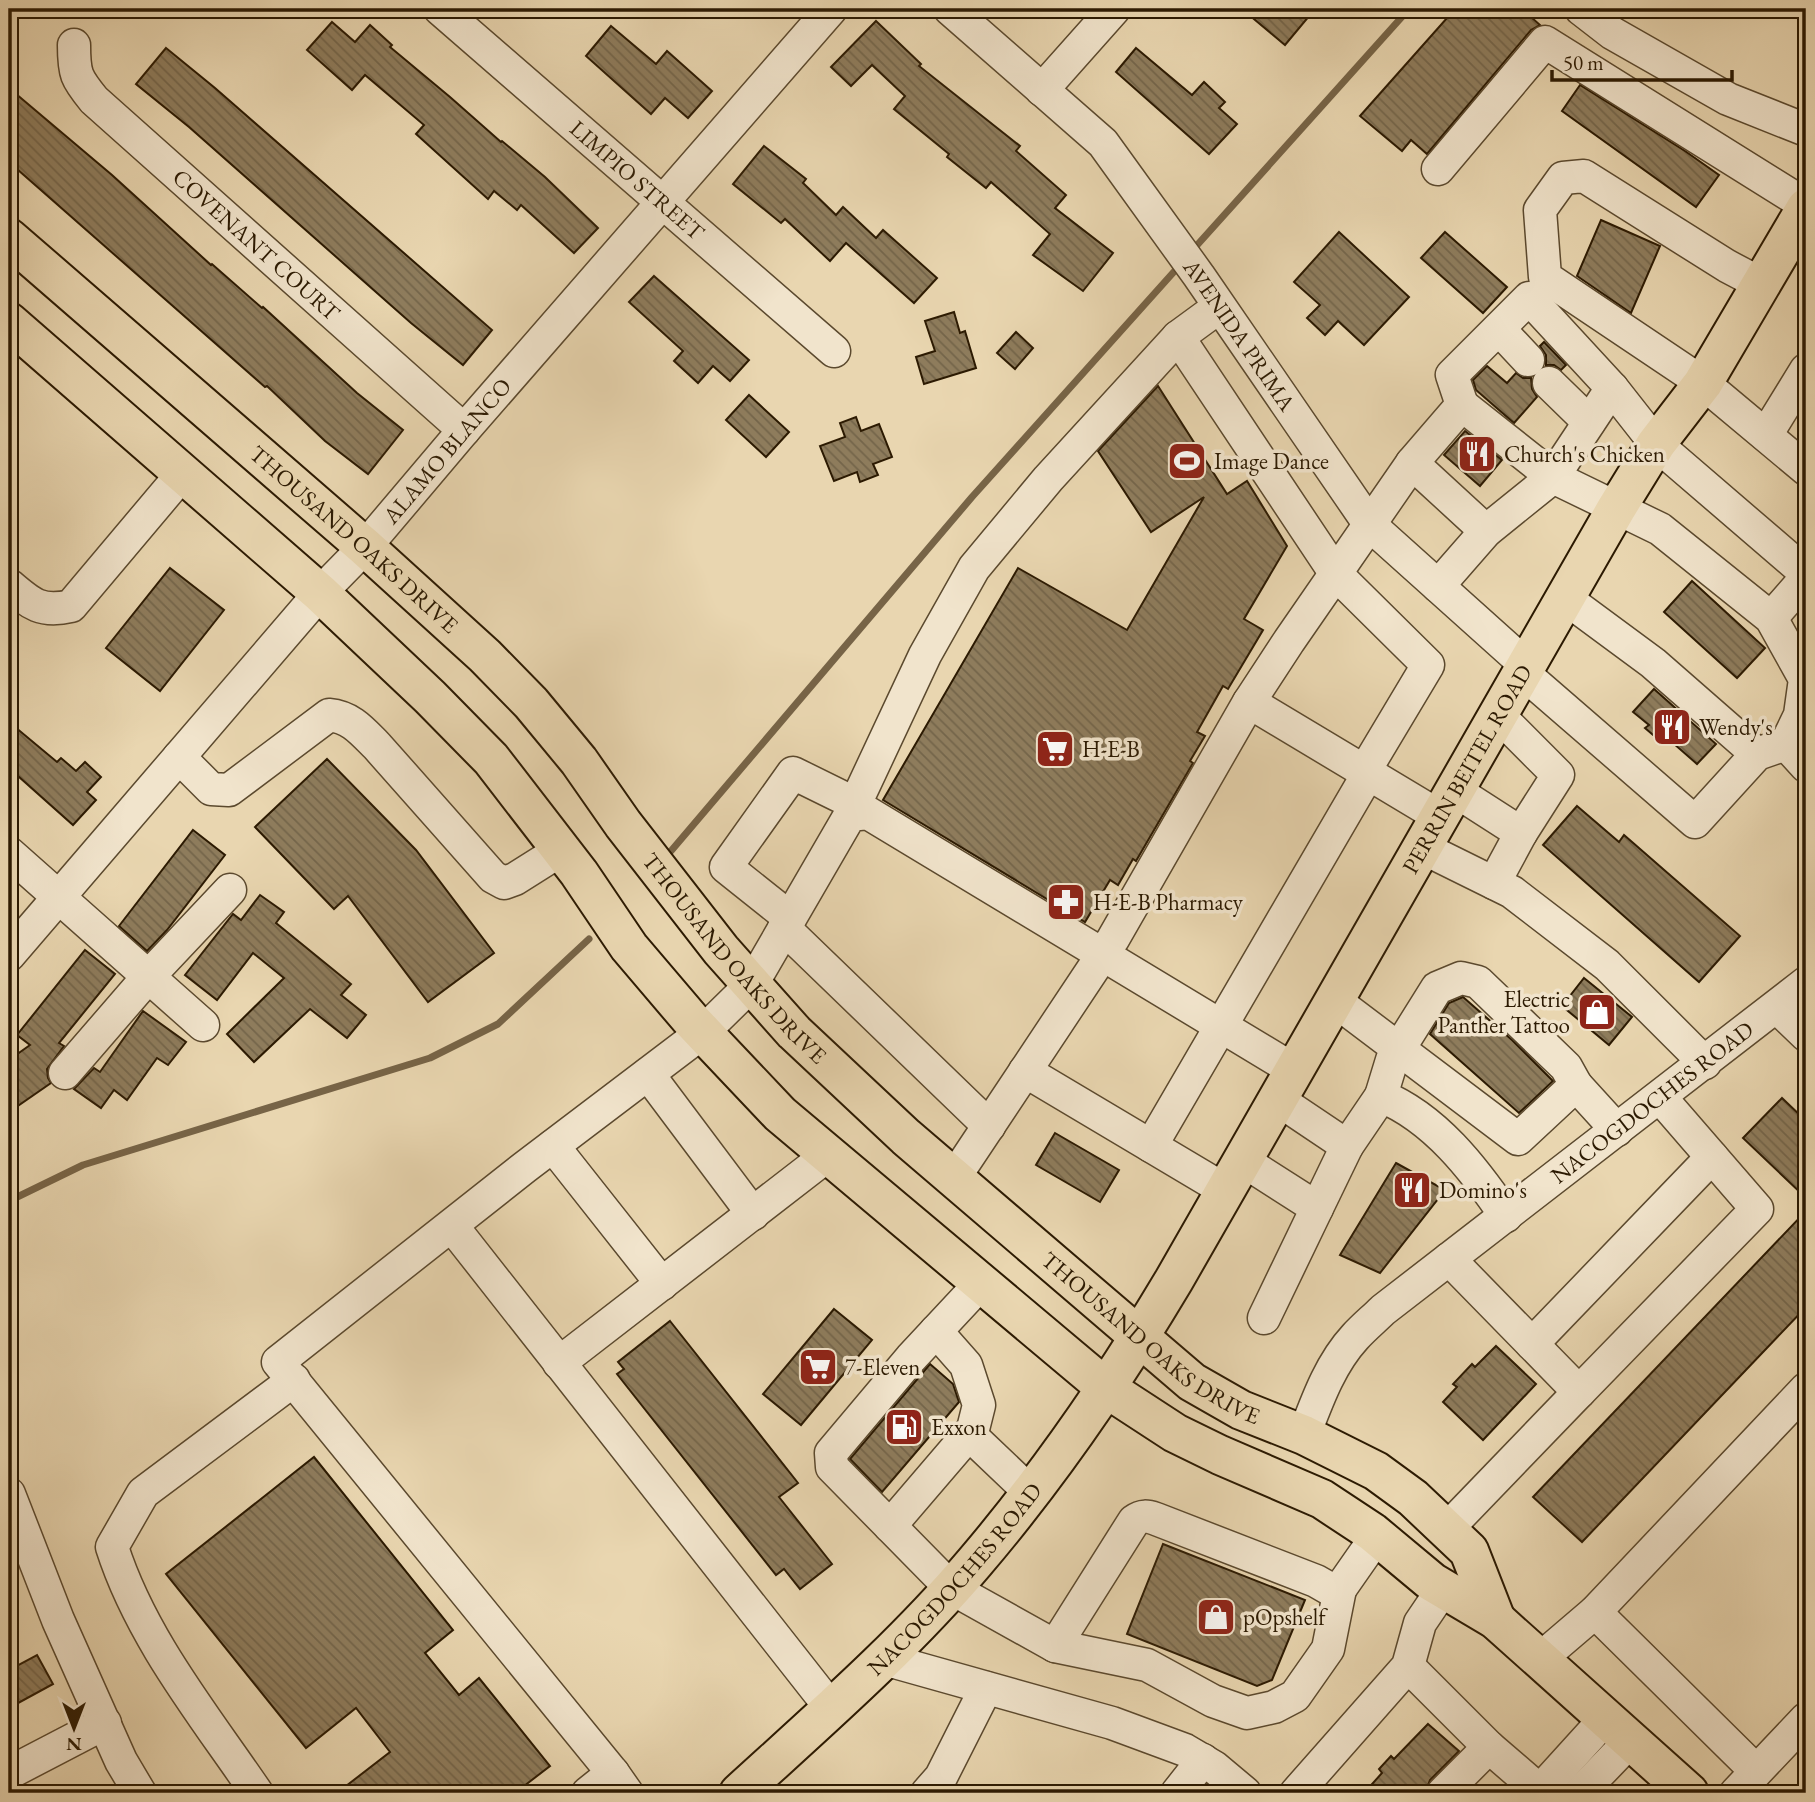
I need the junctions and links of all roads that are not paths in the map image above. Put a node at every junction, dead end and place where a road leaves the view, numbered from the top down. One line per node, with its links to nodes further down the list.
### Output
1 (440, 9): 10 (street, LIMPIO STREET)
2 (831, 9): 10 (street, ALAMO BLANCO)
3 (950, 9): 7 (street, AVENIDA PRIMA)
4 (1114, 9): 7 (street)
5 (1581, 9): 8 (street)
6 (74, 45): 26 (street, COVENANT COURT)
7 (1041, 90): 14 (street, AVENIDA PRIMA)
8 (1806, 130)
9 (1438, 169): 11 (street)
10 (663, 203): 18 (street, LIMPIO STREET); 26 (street, ALAMO BLANCO)
11 (1806, 206): 13 (main road, PERRIN BEITEL ROAD)
12 (9, 238): 36 (main road, THOUSAND OAKS DRIVE)
13 (1763, 285): 22 (main road, PERRIN BEITEL ROAD); 22 (street)
14 (1219, 307): 17 (street); 34 (street, AVENIDA PRIMA)
15 (9, 322): 31 (main road, THOUSAND OAKS DRIVE)
16 (1499, 329): 19 (street); 23 (street); 24 (street)
17 (1178, 337): 37 (street); 50 (street)
18 (834, 351)
19 (1528, 360)
20 (1806, 370): 27 (street)
21 (1549, 383): 25 (street)
22 (1703, 383): 27 (street); 28 (main road, PERRIN BEITEL ROAD)
23 (1612, 388): 25 (street); 28 (street)
24 (1462, 405): 29 (street); 32 (street)
25 (1589, 422): 32 (street)
26 (464, 430): 36 (street, ALAMO BLANCO)
27 (1766, 435): 30 (street)
28 (1656, 443): 33 (main road, PERRIN BEITEL ROAD); 38 (street)
29 (1412, 463): 34 (street); 35 (street)
30 (1806, 469)
31 (183, 473): 39 (street); 41 (main road, THOUSAND OAKS DRIVE)
32 (1553, 477): 33 (street); 35 (street)
33 (1616, 509): 42 (main road, PERRIN BEITEL ROAD); 43 (street)
34 (1370, 525): 37 (street); 40 (street, AVENIDA PRIMA)
35 (1486, 531): 40 (street)
36 (365, 547): 41 (street, ALAMO BLANCO); 62 (main road, THOUSAND OAKS DRIVE)
37 (1336, 574): 45 (street); 49 (street)
38 (1806, 575): 43 (street)
39 (9, 585)
40 (1438, 586): 44 (street, AVENIDA PRIMA)
41 (320, 593): 48 (street, ALAMO BLANCO); 53 (main road, THOUSAND OAKS DRIVE)
42 (1565, 598): 44 (main road, PERRIN BEITEL ROAD); 47 (street)
43 (1771, 618): 47 (street)
44 (1524, 668): 46 (main road, PERRIN BEITEL ROAD); 47 (street, AVENIDA PRIMA)
45 (1250, 702): 49 (street); 60 (street)
46 (1497, 714): 51 (main road, PERRIN BEITEL ROAD); 52 (street)
47 (1783, 755)
48 (179, 757): 53 (street); 57 (street, ALAMO BLANCO)
49 (1366, 773): 51 (street); 67 (street)
50 (853, 810): 58 (street); 58 (street); 60 (street)
51 (1438, 818): 52 (street); 55 (street); 64 (main road, PERRIN BEITEL ROAD)
52 (1521, 833): 55 (street)
53 (561, 850): 68 (main road, THOUSAND OAKS DRIVE)
54 (9, 853): 57 (street)
55 (1494, 883): 71 (street)
56 (230, 890): 61 (street)
57 (59, 896): 59 (street, ALAMO BLANCO); 61 (street)
58 (787, 923): 62 (street); 79 (street)
59 (9, 955)
60 (1102, 956): 67 (street); 72 (street)
61 (148, 977): 66 (street); 73 (street)
62 (752, 984): 68 (street); 87 (main road, THOUSAND OAKS DRIVE)
63 (1806, 984): 65 (street, NACOGDOCHES ROAD)
64 (1334, 1000): 70 (street); 75 (main road, PERRIN BEITEL ROAD)
65 (1777, 1007): 69 (street); 71 (street, NACOGDOCHES ROAD)
66 (203, 1025)
67 (1219, 1025): 75 (street); 82 (street)
68 (703, 1032): 74 (street); 84 (main road, THOUSAND OAKS DRIVE)
69 (1806, 1035)
70 (1399, 1051): 76 (street); 76 (street); 77 (street)
71 (1705, 1063): 78 (street, NACOGDOCHES ROAD)
72 (1026, 1071): 79 (street); 82 (street)
73 (65, 1073)
74 (648, 1074): 81 (street); 89 (street)
75 (1286, 1084): 83 (street); 86 (main road, PERRIN BEITEL ROAD)
76 (1576, 1085): 80 (street)
77 (1381, 1096): 83 (street); 90 (street)
78 (1660, 1097): 80 (street, NACOGDOCHES ROAD); 85 (street)
79 (989, 1126): 87 (street)
80 (1617, 1130): 90 (street, NACOGDOCHES ROAD)
81 (553, 1146): 91 (street); 94 (street)
82 (1151, 1146): 86 (street)
83 (1347, 1146): 88 (street)
84 (828, 1155): 89 (street); 93 (main road, THOUSAND OAKS DRIVE)
85 (1712, 1157): 98 (street); 103 (street)
86 (1234, 1175): 88 (street); 97 (main road, PERRIN BEITEL ROAD)
87 (954, 1178): 97 (main road, THOUSAND OAKS DRIVE)
88 (1317, 1208): 95 (street)
89 (753, 1214): 94 (street)
90 (1506, 1216): 92 (street, NACOGDOCHES ROAD)
91 (452, 1226): 99 (street); 100 (street)
92 (1449, 1259): 98 (street); 105 (street, NACOGDOCHES ROAD)
93 (981, 1283): 96 (street); 101 (main road, THOUSAND OAKS DRIVE)
94 (662, 1284): 99 (street)
95 (1264, 1318)
96 (936, 1331): 104 (street); 108 (street)
97 (1140, 1338): 101 (main road, NACOGDOCHES ROAD); 105 (main road, THOUSAND OAKS DRIVE)
98 (1532, 1344): 103 (street)
99 (559, 1363): 121 (street)
100 (294, 1380): 129 (street); 132 (street)
101 (1106, 1388): 106 (main road, NACOGDOCHES ROAD); 110 (main road, THOUSAND OAKS DRIVE)
102 (1806, 1389): 114 (street)
103 (1579, 1392): 109 (street)
104 (969, 1434): 106 (street); 108 (street)
105 (1304, 1435): 109 (main road, THOUSAND OAKS DRIVE)
106 (1031, 1493): 111 (main road, NACOGDOCHES ROAD)
107 (9, 1494): 123 (street)
108 (890, 1526): 111 (street)
109 (1446, 1530): 115 (main road, THOUSAND OAKS DRIVE)
110 (1377, 1536): 112 (street); 113 (main road, THOUSAND OAKS DRIVE)
111 (951, 1588): 116 (street); 117 (main road, NACOGDOCHES ROAD)
112 (1340, 1589): 116 (street); 116 (street)
113 (1443, 1589): 115 (main road, THOUSAND OAKS DRIVE); 119 (street)
114 (1595, 1612): 118 (street); 128 (street)
115 (1496, 1620): 118 (main road, THOUSAND OAKS DRIVE)
116 (1055, 1646)
117 (884, 1659): 120 (street); 121 (main road, NACOGDOCHES ROAD)
118 (1540, 1659): 124 (main road, THOUSAND OAKS DRIVE)
119 (1408, 1666): 125 (street); 138 (street)
120 (986, 1688): 126 (street); 135 (street)
121 (831, 1708): 134 (main road, NACOGDOCHES ROAD)
122 (1806, 1719): 128 (street)
123 (105, 1723): 127 (street); 131 (street)
124 (1618, 1730): 130 (street); 141 (street); 142 (main road, THOUSAND OAKS DRIVE)
125 (1497, 1753): 130 (street); 139 (street); 140 (street)
126 (1203, 1760): 136 (street); 137 (street)
127 (9, 1773)
128 (1746, 1782)
129 (620, 1783): 133 (street)
130 (1539, 1792)
131 (140, 1793)
132 (257, 1793)
133 (588, 1793)
134 (739, 1793)
135 (927, 1793)
136 (1177, 1793)
137 (1245, 1793)
138 (1296, 1793)
139 (1443, 1793)
140 (1471, 1793)
141 (1580, 1793)
142 (1689, 1793)

